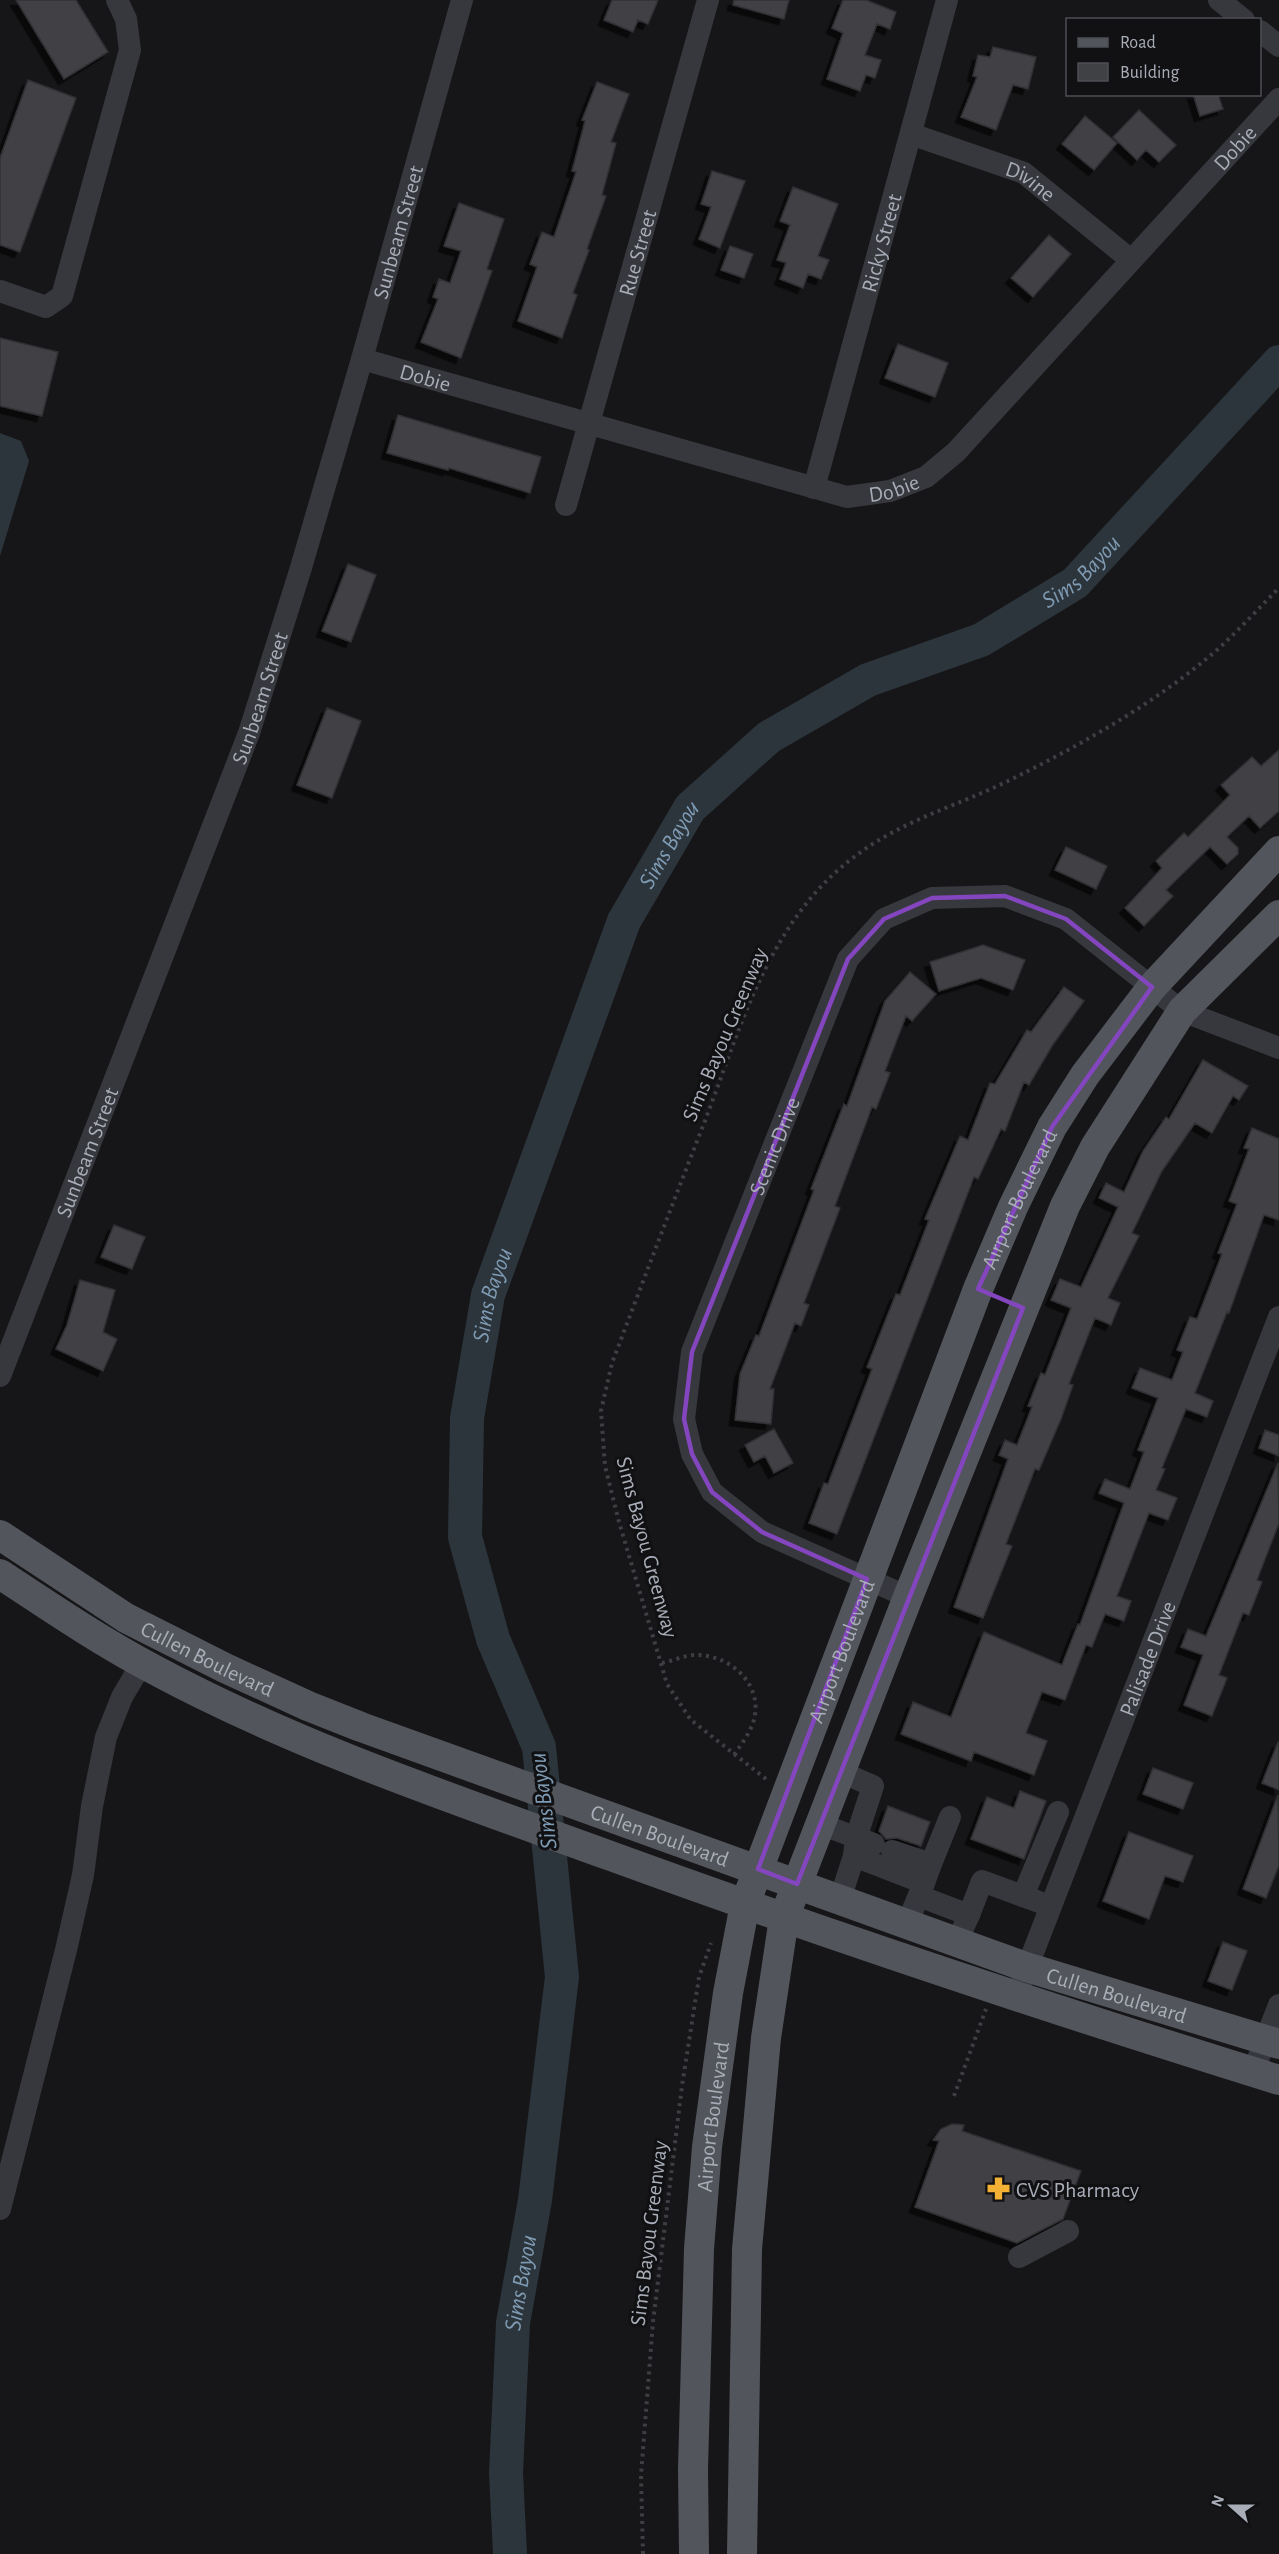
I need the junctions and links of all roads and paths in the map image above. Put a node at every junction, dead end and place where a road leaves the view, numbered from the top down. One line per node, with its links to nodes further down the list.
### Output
1 (117, 0): 12 (street)
2 (462, 0): 13 (street, Sunbeam Street)
3 (708, 0): 14 (street, Rue Street)
4 (947, 0): 10 (street, Ricky Street)
5 (1219, 0): 6 (street)
6 (1242, 18)
7 (1261, 32): 8 (street)
8 (1279, 46)
9 (1279, 99): 11 (street, Dobie)
10 (911, 134): 11 (street, Divine); 15 (street, Ricky Street)
11 (1131, 260): 15 (street, Dobie)
12 (0, 291)
13 (362, 359): 14 (street, Dobie); 26 (street, Sunbeam Street)
14 (590, 425): 15 (street, Dobie); 16 (street, Rue Street)
15 (814, 488)
16 (566, 505)
17 (1279, 588): 32 (path, Sims Bayou Greenway)
18 (1279, 852): 20 (main road, Airport Boulevard)
19 (1279, 915): 21 (main road, Airport Boulevard)
20 (1152, 987): 21 (street, Scenic Drive); 23 (main road, Airport Boulevard); 29 (street, Scenic Drive)
21 (1182, 1011): 22 (street, Scenic Drive); 24 (main road, Airport Boulevard)
22 (1279, 1048)
23 (978, 1289): 24 (main road); 29 (main road, Airport Boulevard)
24 (1023, 1308): 30 (main road, Airport Boulevard)
25 (1279, 1317): 48 (street, Palisade Drive)
26 (0, 1376)
27 (0, 1535): 33 (main road, Cullen Boulevard)
28 (0, 1574): 31 (main road, Cullen Boulevard)
29 (867, 1579): 30 (street, Scenic Drive); 42 (main road, Airport Boulevard)
30 (908, 1597): 36 (main road, Airport Boulevard)
31 (142, 1663): 35 (main road, Cullen Boulevard); 59 (street)
32 (662, 1663): 34 (path, Sims Bayou Greenway); 34 (path, Sims Bayou Greenway)
33 (361, 1727): 35 (main road); 42 (main road, Cullen Boulevard)
34 (734, 1755): 37 (path, Sims Bayou Greenway)
35 (349, 1758): 47 (main road, Cullen Boulevard)
36 (841, 1772): 40 (main road, Airport Boulevard); 41 (street)
37 (769, 1780)
38 (1058, 1812): 45 (street)
39 (950, 1817): 43 (street)
40 (820, 1824): 41 (street); 44 (main road, Airport Boulevard)
41 (869, 1847): 43 (street); 43 (street); 46 (street)
42 (758, 1869): 44 (main road, Cullen Boulevard); 47 (main road, Airport Boulevard)
43 (925, 1881): 50 (street); 51 (street)
44 (797, 1884): 46 (main road, Cullen Boulevard); 49 (main road, Airport Boulevard)
45 (1023, 1896): 48 (street); 51 (street)
46 (840, 1899): 50 (main road, Cullen Boulevard)
47 (745, 1904): 49 (main road, Cullen Boulevard); 62 (main road, Airport Boulevard)
48 (1050, 1906): 53 (street, Palisade Drive)
49 (784, 1918): 54 (main road, Cullen Boulevard); 61 (main road, Airport Boulevard)
50 (907, 1924): 51 (main road, Cullen Boulevard)
51 (963, 1928): 53 (main road, Cullen Boulevard)
52 (712, 1940): 64 (path, Sims Bayou Greenway)
53 (1026, 1967): 54 (street, Palisade Drive); 56 (main road, Cullen Boulevard)
54 (1005, 1994): 57 (main road, Cullen Boulevard); 58 (path)
55 (1279, 2005): 56 (street)
56 (1272, 2042): 57 (street)
57 (1266, 2076)
58 (954, 2096)
59 (0, 2209)
60 (1068, 2231): 63 (street)
61 (747, 2248): 62 (main road); 66 (main road, Airport Boulevard)
62 (699, 2249): 65 (main road, Airport Boulevard)
63 (1019, 2257)
64 (643, 2554)
65 (694, 2554)
66 (742, 2554)

